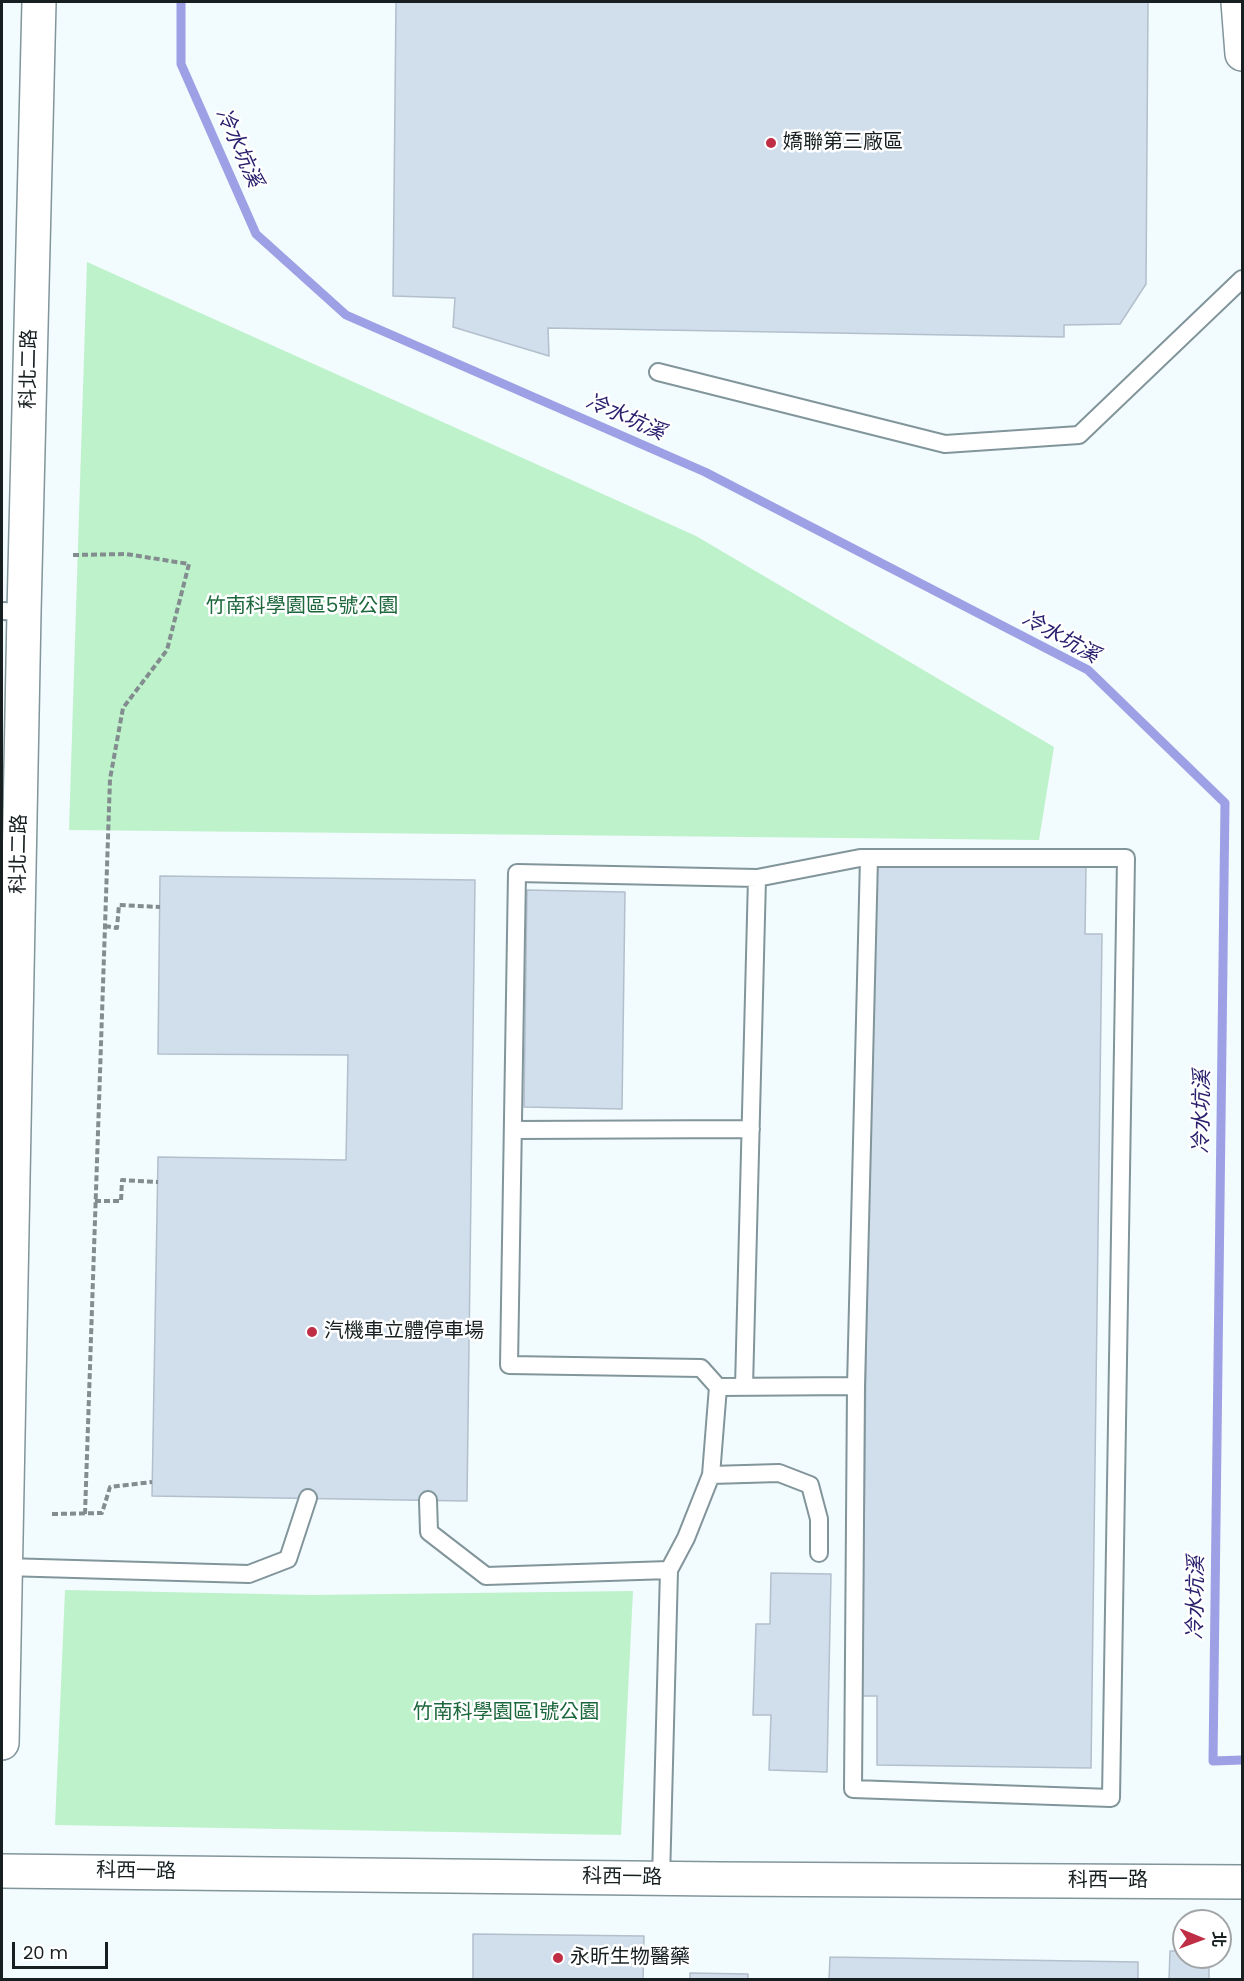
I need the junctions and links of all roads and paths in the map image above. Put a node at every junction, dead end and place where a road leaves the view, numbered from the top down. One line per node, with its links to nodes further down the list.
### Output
1 (39, 2): 7 (street, 科北二路)
2 (1238, 2): 3 (street)
3 (1242, 54)
4 (1242, 279): 5 (lane)
5 (658, 372)
6 (73, 555): 11 (path)
7 (13, 612): 26 (street, 科北二路)
8 (869, 858): 9 (lane); 16 (lane); 16 (lane)
9 (758, 878): 12 (lane); 13 (lane)
10 (160, 907): 11 (path)
11 (105, 926): 15 (path)
12 (751, 1129): 13 (lane); 18 (lane)
13 (514, 1130): 17 (lane)
14 (158, 1182): 15 (path)
15 (95, 1201): 24 (path)
16 (856, 1386): 18 (lane)
17 (718, 1387): 18 (lane); 19 (lane)
18 (744, 1387)
19 (711, 1475): 25 (lane); 27 (lane)
20 (152, 1482): 24 (path)
21 (308, 1498): 26 (lane)
22 (428, 1500): 27 (lane)
23 (52, 1514): 24 (path)
24 (85, 1514)
25 (819, 1553)
26 (5, 1567): 28 (street, 科北二路)
27 (669, 1570): 30 (lane)
28 (2, 1743)
29 (2, 1871): 30 (street, 科西一路)
30 (661, 1879): 31 (street, 科西一路)
31 (1242, 1882)

